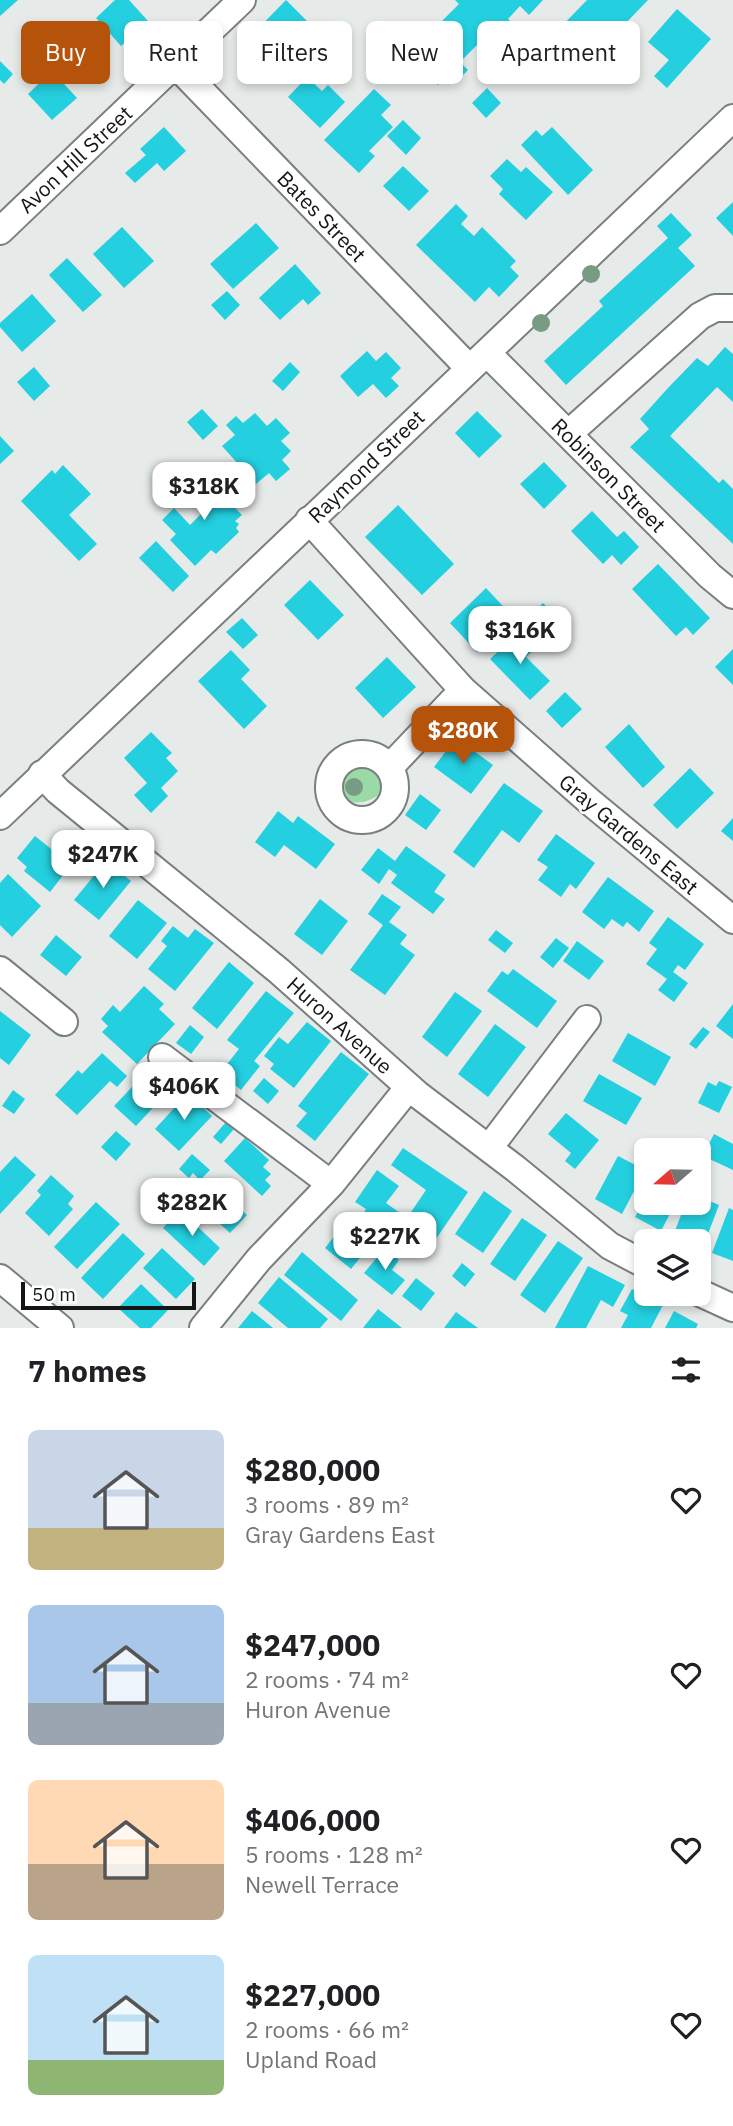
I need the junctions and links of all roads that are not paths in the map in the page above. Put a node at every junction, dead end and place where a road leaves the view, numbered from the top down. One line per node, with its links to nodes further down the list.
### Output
1 (242, 0): 2 (street, Avon Hill Street)
2 (220, 21)
3 (154, 84): 6 (street, Avon Hill Street)
4 (195, 84): 8 (street, Bates Street)
5 (733, 118): 8 (street, Raymond Street)
6 (0, 231)
7 (733, 308): 9 (street)
8 (478, 360): 9 (street, Robinson Street); 10 (street, Raymond Street)
9 (568, 434): 11 (street, Robinson Street)
10 (309, 520): 12 (street, Gray Gardens East); 14 (street, Raymond Street)
11 (733, 595)
12 (463, 690): 13 (street); 16 (street, Gray Gardens East)
13 (389, 768)
14 (43, 774): 15 (street, Raymond Street); 21 (street, Huron Avenue)
15 (0, 816)
16 (733, 920)
17 (0, 970): 19 (street)
18 (587, 1019): 22 (street)
19 (64, 1022)
20 (162, 1057): 23 (street)
21 (409, 1087): 22 (street, Huron Avenue); 23 (street)
22 (489, 1148): 24 (street, Huron Avenue)
23 (331, 1184): 29 (street)
24 (634, 1259)
25 (0, 1278): 28 (street)
26 (711, 1298): 27 (street)
27 (733, 1308)
28 (60, 1328)
29 (203, 1328)

